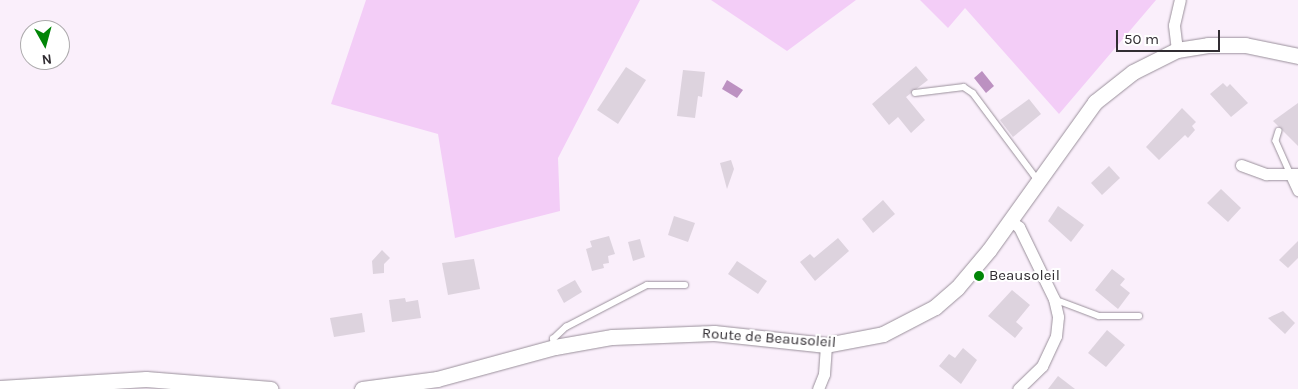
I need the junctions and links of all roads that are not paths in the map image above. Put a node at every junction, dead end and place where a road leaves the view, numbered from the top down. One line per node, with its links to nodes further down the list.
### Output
1 (1180, 0): 2 (street)
2 (1177, 50): 3 (main road, Route de Beausoleil); 8 (main road, Route de Beausoleil)
3 (1298, 56)
4 (915, 92): 8 (lane)
5 (1279, 132): 7 (lane)
6 (1241, 164): 7 (street)
7 (1294, 174): 9 (street)
8 (1039, 181): 10 (main road, Route de Beausoleil)
9 (1298, 190)
10 (1011, 221): 12 (street); 14 (main road, Route de Beausoleil)
11 (685, 285): 15 (lane)
12 (1054, 299): 13 (lane); 21 (street)
13 (1139, 316)
14 (826, 344): 15 (main road, Route de Beausoleil); 20 (street)
15 (555, 347): 19 (main road, Route de Beausoleil)
16 (232, 387): 17 (main road); 18 (main road)
17 (0, 388)
18 (271, 389)
19 (362, 389)
20 (818, 389)
21 (1018, 389)

